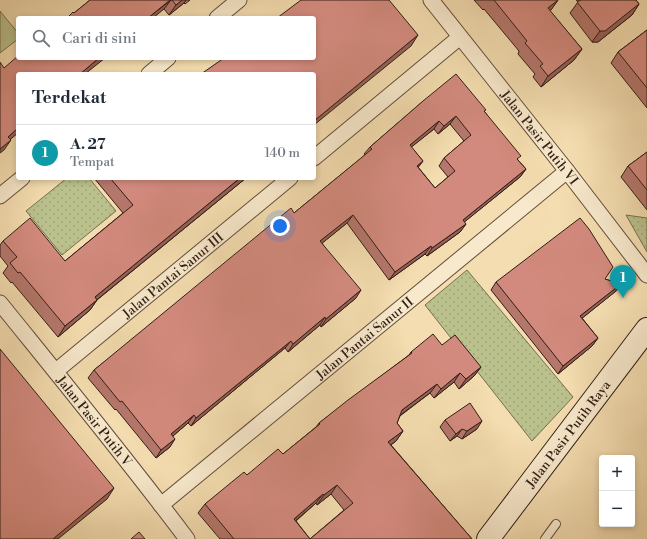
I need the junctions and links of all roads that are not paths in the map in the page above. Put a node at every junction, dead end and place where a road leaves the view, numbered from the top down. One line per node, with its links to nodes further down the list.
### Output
1 (239, 0): 3 (street)
2 (431, 0): 4 (street, Jalan Pasir Putih VI)
3 (219, 16)
4 (460, 37): 7 (street); 8 (street, Jalan Pasir Putih VI)
5 (166, 60): 6 (street)
6 (151, 72)
7 (316, 156)
8 (567, 170): 12 (street, Jalan Pasir Putih VI); 16 (street, Jalan Pantai Sanur II)
9 (20, 180): 11 (street)
10 (288, 180): 15 (street, Jalan Pantai Sanur III)
11 (0, 196)
12 (647, 275)
13 (0, 303): 15 (street, Jalan Pasir Putih V)
14 (647, 329): 19 (street, Jalan Pasir Putih Raya)
15 (56, 372): 16 (street, Jalan Pasir Putih V)
16 (161, 505): 18 (street, Jalan Pasir Putih V)
17 (556, 524): 20 (lane)
18 (187, 539)
19 (488, 539)
20 (545, 539)

